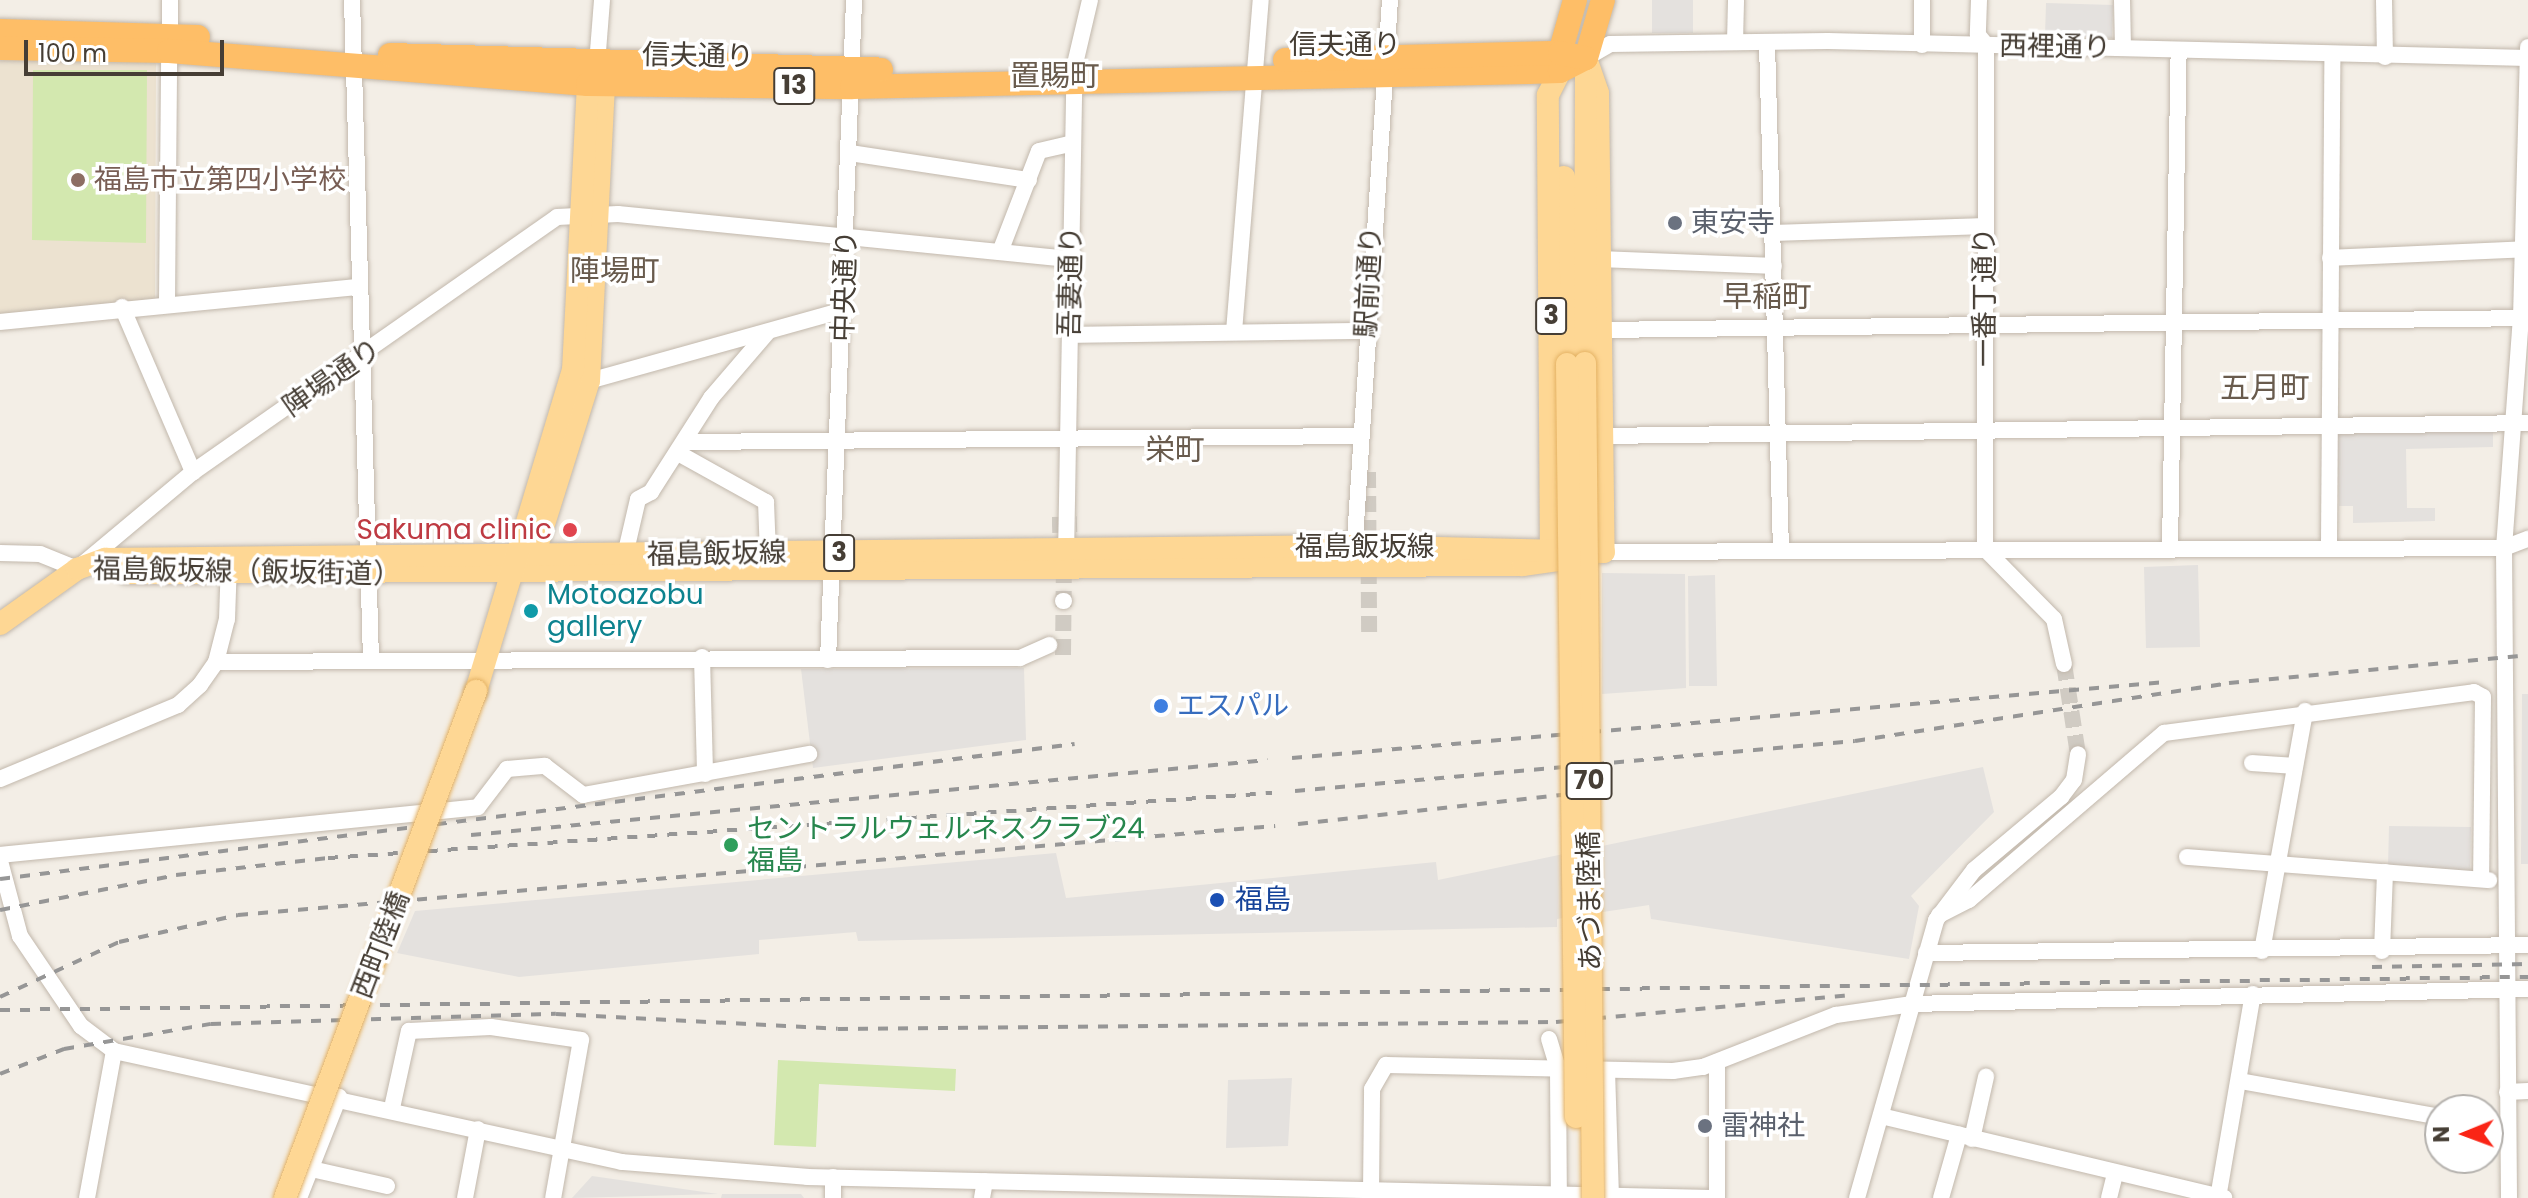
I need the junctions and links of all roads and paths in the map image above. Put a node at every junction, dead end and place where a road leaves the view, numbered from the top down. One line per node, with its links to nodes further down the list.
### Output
1 (170, 0): 17 (street)
2 (352, 0): 29 (street)
3 (602, 0): 34 (street)
4 (854, 0): 35 (street, 中央通り)
5 (1090, 0): 33 (street, 吾妻通り)
6 (1261, 0): 32 (street)
7 (1390, 0): 31 (street, 駅前通り)
8 (1575, 0): 30 (highway)
9 (1603, 0): 27 (highway)
10 (1736, 0): 16 (street)
11 (1922, 0): 19 (street)
12 (1979, 0): 20 (street, 一番丁通り)
13 (2122, 0): 23 (street)
14 (2384, 0): 26 (street)
15 (0, 31): 17 (highway, 信夫通り / 13)
16 (1735, 42): 18 (street, 西裡通り); 27 (street, 西裡通り)
17 (169, 43): 22 (highway, 信夫通り / 13); 29 (highway, 信夫通り / 13); 50 (street)
18 (1767, 43): 19 (street, 西裡通り); 41 (street)
19 (1922, 45): 20 (street, 西裡通り)
20 (1986, 45): 23 (street, 西裡通り); 40 (street, 一番丁通り)
21 (2528, 47): 28 (street)
22 (0, 48)
23 (2123, 48): 24 (street, 西裡通り)
24 (2179, 50): 25 (street, 西裡通り); 55 (street)
25 (2332, 55): 26 (street, 西裡通り); 45 (street)
26 (2385, 57): 28 (street, 西裡通り)
27 (1586, 58): 30 (highway, 信夫通り / 13); 47 (main road, 3); 65 (main road, 70)
28 (2528, 58): 43 (street)
29 (353, 61): 34 (highway, 信夫通り / 13); 49 (street)
30 (1560, 62): 31 (highway, 信夫通り / 13); 65 (main road, 70); 89 (main road, 3)
31 (1385, 66): 32 (highway, 信夫通り / 13); 60 (street, 駅前通り)
32 (1255, 68): 33 (highway, 信夫通り / 13); 61 (street)
33 (1075, 73): 35 (highway, 信夫通り / 13); 36 (street, 吾妻通り)
34 (596, 77): 35 (highway, 信夫通り / 13); 39 (main road)
35 (853, 79): 37 (street, 中央通り)
36 (1073, 143): 38 (street); 46 (street, 吾妻通り)
37 (850, 153): 38 (street); 42 (street, 中央通り)
38 (1029, 180): 44 (street)
39 (590, 213): 42 (street); 64 (street, 陣場通り); 66 (main road); 91 (main road)
40 (1986, 226): 41 (street); 57 (street, 一番丁通り)
41 (1773, 233): 48 (street)
42 (847, 237): 44 (street); 52 (street, 中央通り)
43 (2524, 250): 45 (street); 54 (street)
44 (1000, 252): 46 (street)
45 (2330, 258): 53 (street)
46 (1071, 259): 63 (street, 吾妻通り)
47 (1601, 259): 48 (street); 59 (main road, 3)
48 (1774, 266): 58 (street)
49 (359, 287): 50 (street); 64 (street)
50 (167, 302): 51 (street)
51 (122, 307): 56 (street); 77 (street)
52 (844, 310): 62 (street); 75 (street, 中央通り)
53 (2330, 318): 54 (street); 55 (street); 68 (street)
54 (2525, 318): 67 (street)
55 (2175, 319): 57 (street); 69 (street)
56 (0, 322)
57 (1985, 325): 58 (street); 70 (street, 一番丁通り)
58 (1776, 328): 59 (street); 71 (street)
59 (1601, 330): 73 (main road, 3)
60 (1365, 331): 61 (street); 72 (street, 駅前通り)
61 (1234, 332): 63 (street)
62 (767, 333): 66 (street); 76 (street)
63 (1070, 335): 74 (street, 吾妻通り)
64 (362, 359): 77 (street, 陣場通り); 94 (street)
65 (1576, 363): 153 (main road, あづま陸橋 / 70, bridge); 154 (main road, あづま陸橋 / 70, bridge)
66 (589, 381): 91 (main road)
67 (2521, 423): 68 (street); 81 (street)
68 (2329, 425): 69 (street); 79 (street)
69 (2171, 428): 70 (street); 80 (street)
70 (1985, 430): 71 (street); 82 (street, 一番丁通り)
71 (1778, 432): 73 (street); 83 (street)
72 (1360, 436): 74 (street); 88 (street, 駅前通り)
73 (1602, 436): 84 (main road, 3)
74 (1068, 442): 75 (street); 90 (street, 吾妻通り)
75 (841, 443): 76 (street); 92 (street, 中央通り)
76 (682, 447): 86 (street); 87 (street)
77 (193, 472): 95 (street, 陣場通り)
78 (2528, 539): 81 (street)
79 (2329, 545): 80 (street); 81 (street)
80 (2170, 547): 82 (street)
81 (2504, 548): 116 (street)
82 (1985, 549): 83 (street); 103 (street)
83 (1781, 551): 84 (street)
84 (1604, 552): 89 (main road, 福島飯坂線 / 3)
85 (0, 553): 95 (street)
86 (768, 554): 87 (main road, 福島飯坂線 / 3); 92 (main road, 福島飯坂線 / 3)
87 (625, 555): 91 (main road, 福島飯坂線 / 3)
88 (1354, 555): 89 (main road, 福島飯坂線 / 3); 90 (main road, 福島飯坂線 / 3)
89 (1551, 555)
90 (1066, 558): 92 (main road, 福島飯坂線 / 3)
91 (519, 562): 92 (main road, 福島飯坂線 / 3); 94 (main road, 福島飯坂線（飯坂街道） / 3); 100 (main road, 西町陸橋)
92 (836, 562): 101 (street, 中央通り)
93 (229, 565): 94 (main road, 福島飯坂線（飯坂街道） / 3); 95 (main road, 福島飯坂線（飯坂街道） / 3); 102 (street)
94 (366, 565): 99 (street)
95 (77, 569): 96 (main road, 福島飯坂線（飯坂街道）)
96 (0, 624)
97 (1049, 645): 101 (street)
98 (702, 657): 100 (street); 101 (street); 109 (street)
99 (371, 659): 100 (street); 102 (street)
100 (486, 660): 156 (main road, 西町陸橋, bridge)
101 (828, 660)
102 (216, 662): 110 (street)
103 (2064, 664)
104 (2305, 711): 108 (street); 115 (street); 117 (street)
105 (809, 754): 109 (street)
106 (2078, 754): 117 (street)
107 (2252, 763): 108 (street)
108 (2295, 766): 113 (street)
109 (705, 774): 112 (street)
110 (0, 779)
111 (2187, 857): 113 (street)
112 (0, 858): 118 (street)
113 (2278, 863): 114 (street); 121 (street)
114 (2385, 872): 115 (street); 122 (street)
115 (2481, 879): 116 (street)
116 (2504, 881): 119 (street)
117 (1939, 915): 123 (street)
118 (7, 916): 129 (street)
119 (2504, 945): 120 (street); 122 (street); 124 (street)
120 (2528, 945)
121 (2262, 951): 122 (street); 123 (street)
122 (2382, 951)
123 (1926, 953): 127 (street)
124 (2505, 989): 125 (street); 126 (street); 136 (street)
125 (2528, 989)
126 (2253, 994): 127 (street); 134 (street)
127 (1912, 1004): 130 (street); 140 (street)
128 (1549, 1039): 131 (street)
129 (114, 1051): 137 (street); 155 (street)
130 (1717, 1062): 132 (street); 162 (street)
131 (1558, 1069): 132 (street); 151 (street); 153 (street)
132 (1607, 1070): 154 (street)
133 (1986, 1077): 144 (street)
134 (2240, 1081): 139 (street); 166 (street)
135 (2528, 1091): 136 (street)
136 (2507, 1092): 143 (street)
137 (339, 1097): 138 (street); 146 (street)
138 (392, 1108): 141 (street); 145 (street)
139 (2424, 1114)
140 (1881, 1116): 144 (street); 163 (street)
141 (478, 1129): 145 (street); 158 (street)
142 (2504, 1129): 143 (street)
143 (2507, 1130): 167 (street)
144 (1966, 1137): 147 (street); 164 (street)
145 (563, 1150): 148 (street); 159 (street)
146 (307, 1168): 149 (street); 157 (street)
147 (2115, 1174): 165 (street); 166 (street)
148 (833, 1177): 150 (street); 160 (street)
149 (387, 1186)
150 (983, 1190): 152 (street)
151 (1371, 1192): 152 (street); 153 (street)
152 (1118, 1193)
153 (1565, 1197): 154 (street)
154 (1605, 1197): 161 (street)
155 (87, 1198)
156 (285, 1198)
157 (299, 1198)
158 (465, 1198)
159 (553, 1198)
160 (833, 1198)
161 (1711, 1198)
162 (1717, 1198)
163 (1857, 1198)
164 (1941, 1198)
165 (2109, 1198)
166 (2220, 1198)
167 (2509, 1198)

